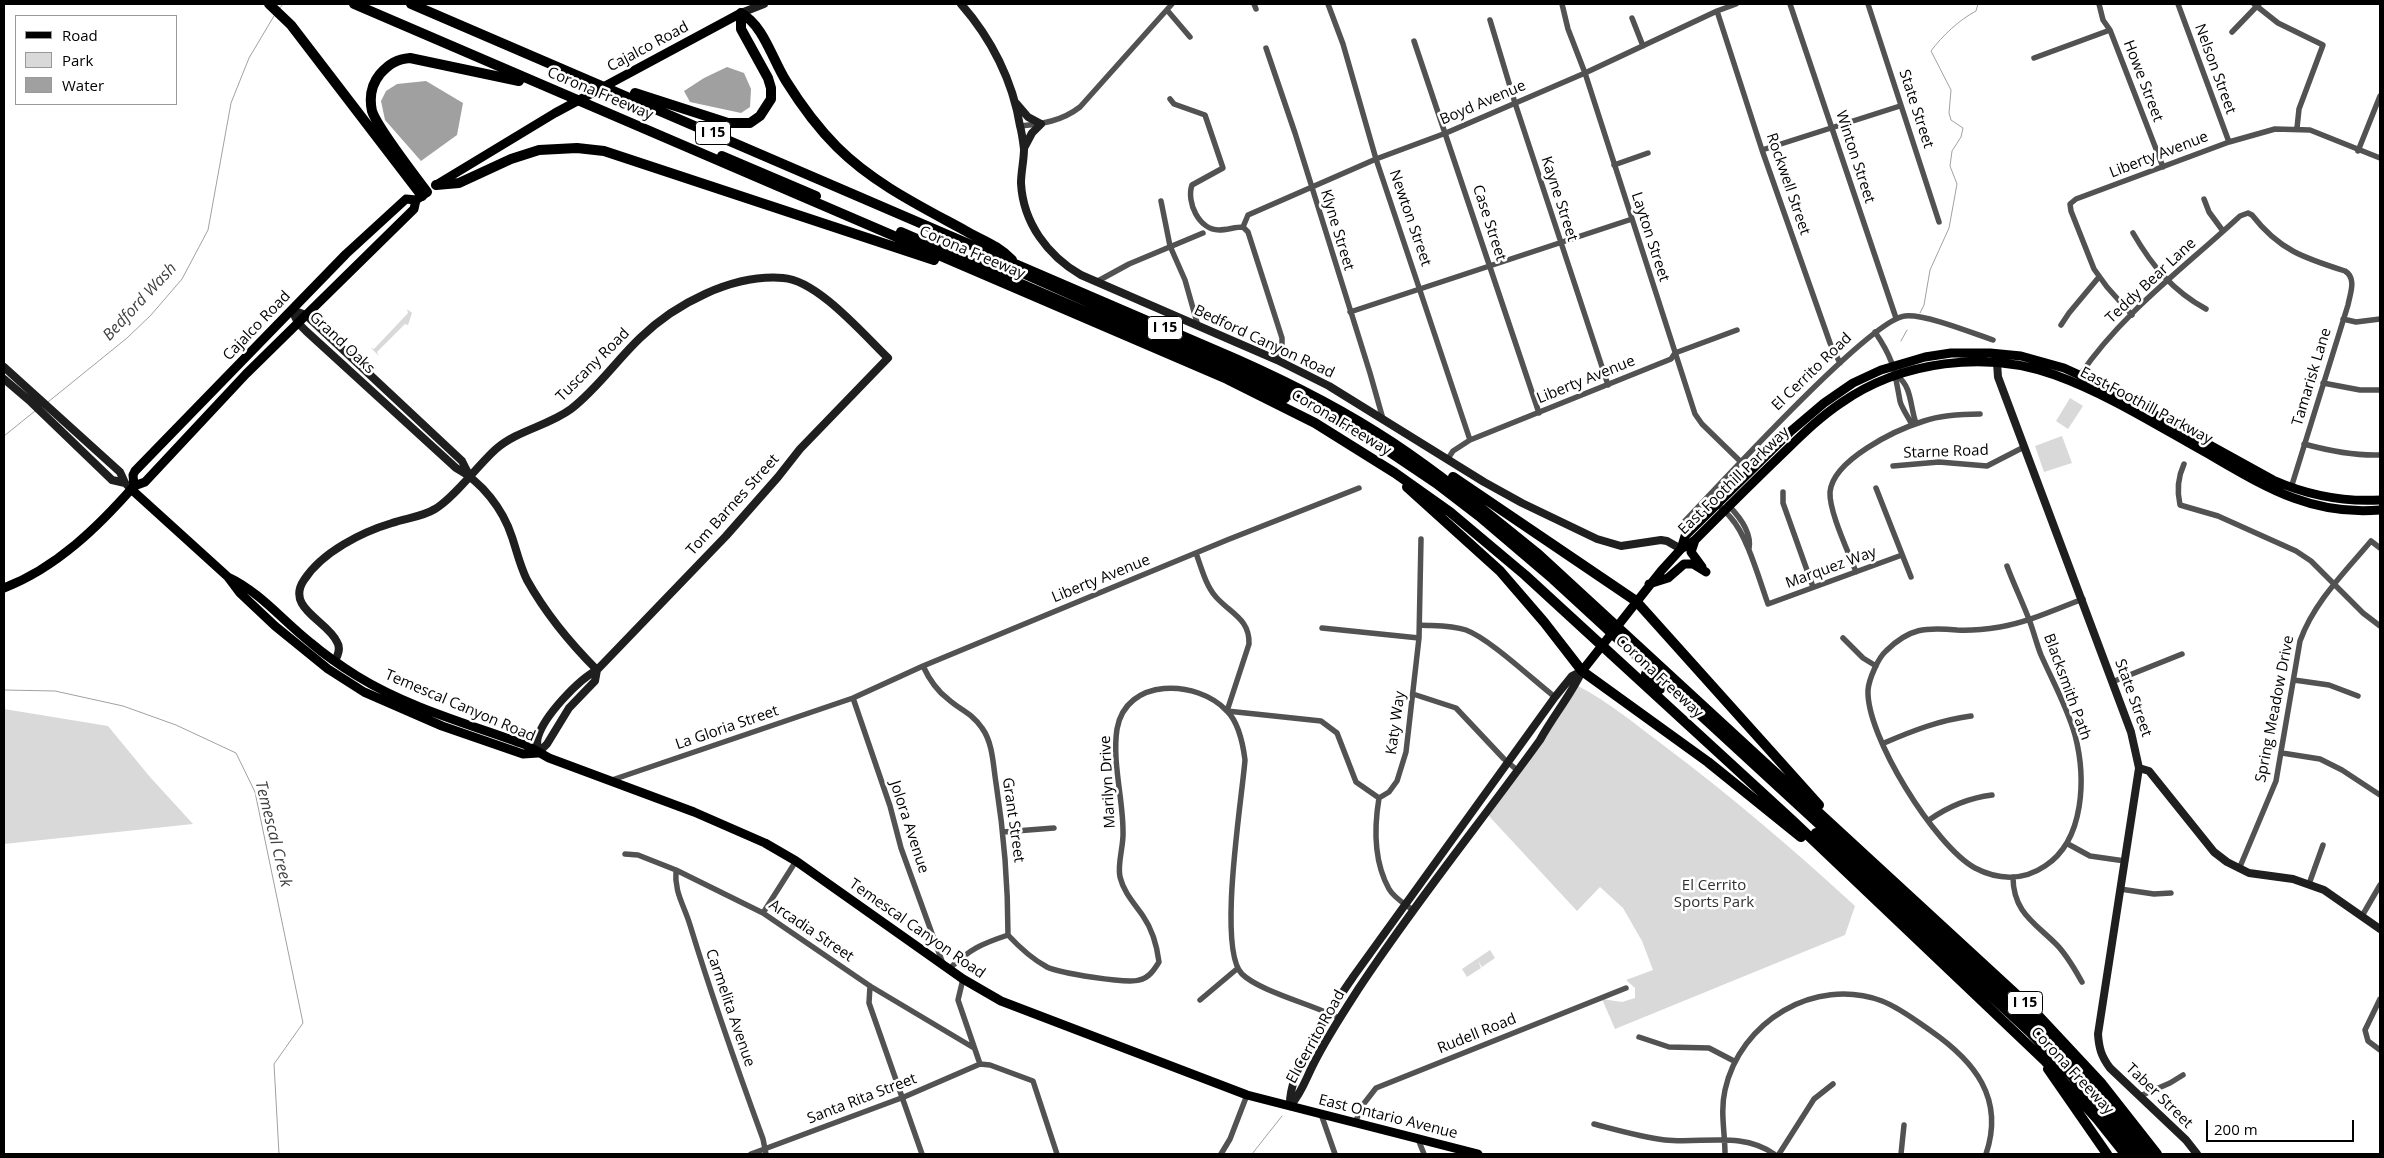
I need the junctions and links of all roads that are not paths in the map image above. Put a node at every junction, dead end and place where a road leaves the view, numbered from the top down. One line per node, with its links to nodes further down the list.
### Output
1 (269, 4): 53 (highway)
2 (354, 4): 30 (highway, Corona Freeway / I 15); 146 (highway)
3 (411, 4): 28 (highway, Corona Freeway / I 15)
4 (750, 4): 18 (street, Cajalco Road)
5 (764, 4): 18 (street, Cajalco Road)
6 (961, 4): 33 (street, Bedford Canyon Road)
7 (1172, 4): 16 (street)
8 (1328, 4): 47 (street, Newton Street)
9 (1562, 4): 29 (street, Layton Street)
10 (1734, 4): 17 (street, Boyd Avenue)
11 (1790, 4): 38 (street, Winton Street)
12 (1868, 4): 35 (street, State Street)
13 (2099, 4): 21 (street, Howe Street)
14 (2178, 4): 41 (street, Nelson Street)
15 (2256, 5): 22 (street); 39 (street)
16 (1167, 10): 23 (street); 36 (street)
17 (1717, 11): 25 (street, Boyd Avenue); 43 (street, Rockwell Street)
18 (741, 13): 28 (highway); 50 (main road, Cajalco Road); 64 (highway)
19 (1632, 18): 25 (street)
20 (1490, 20): 34 (street, Kayne Street)
21 (2110, 30): 27 (street); 49 (street, Howe Street)
22 (2232, 32)
23 (1190, 37)
24 (1414, 41): 40 (street, Case Street)
25 (1643, 46): 29 (street, Boyd Avenue)
26 (1266, 48): 51 (street, Klyne Street)
27 (2034, 58)
28 (551, 64): 52 (highway, Corona Freeway / I 15)
29 (1585, 73): 34 (street, Boyd Avenue); 48 (street, Layton Street)
30 (562, 94): 53 (highway); 68 (highway, Corona Freeway / I 15)
31 (2380, 96): 44 (street)
32 (1170, 99): 58 (street)
33 (1014, 101): 36 (street); 37 (street, Bedford Canyon Road)
34 (1514, 103): 40 (street, Boyd Avenue); 62 (street, Kayne Street)
35 (1900, 106): 38 (street); 57 (street, State Street)
36 (1041, 124): 37 (street); 42 (street)
37 (1020, 126): 42 (street, Bedford Canyon Road)
38 (1832, 127): 43 (street); 77 (street, Winton Street)
39 (2297, 128): 41 (street, Liberty Avenue); 44 (street, Liberty Avenue)
40 (1446, 133): 47 (street, Boyd Avenue); 65 (street, Case Street)
41 (2229, 142): 49 (street, Liberty Avenue)
42 (1024, 148): 70 (street, Bedford Canyon Road)
43 (1762, 150): 89 (street, Rockwell Street)
44 (2358, 151): 46 (street, Liberty Avenue)
45 (1648, 153): 48 (street)
46 (2380, 158)
47 (1376, 159): 51 (street, Boyd Avenue); 71 (street, Newton Street)
48 (1614, 165): 56 (street, Layton Street)
49 (2163, 167): 67 (street, Liberty Avenue)
50 (436, 185): 53 (main road, Cajalco Road); 68 (highway)
51 (1311, 188): 58 (street, Boyd Avenue); 74 (street, Klyne Street)
52 (850, 192): 64 (highway, Corona Freeway / I 15); 146 (highway)
53 (422, 196): 73 (main road, Cajalco Road); 75 (main road, Cajalco Road)
54 (2204, 199): 59 (street)
55 (1161, 201): 63 (street)
56 (1632, 220): 62 (street); 86 (street, Layton Street)
57 (1939, 222)
58 (1243, 227): 88 (street)
59 (2223, 231): 66 (street, Teddy Bear Lane); 69 (street, Teddy Bear Lane)
60 (1203, 234): 63 (street)
61 (2133, 234): 69 (street)
62 (1561, 243): 65 (street); 98 (street, Kayne Street)
63 (1170, 246): 70 (street); 81 (street)
64 (1014, 262): 108 (highway, Corona Freeway / I 15)
65 (1490, 266): 71 (street); 102 (street, Case Street)
66 (2350, 274): 78 (street, Tamarisk Lane)
67 (2099, 277): 76 (street, Liberty Avenue); 82 (street)
68 (995, 280): 116 (highway, Corona Freeway / I 15)
69 (2167, 281): 72 (street); 76 (street, Teddy Bear Lane)
70 (1096, 282): 81 (street, Bedford Canyon Road)
71 (1421, 289): 74 (street); 107 (street, Newton Street)
72 (2206, 309)
73 (292, 310): 75 (street, Grand Oaks); 80 (street, Grand Oaks); 119 (main road, Cajalco Road)
74 (1350, 312): 105 (street, Klyne Street)
75 (306, 315): 80 (main road, Cajalco Road); 118 (street, Grand Oaks)
76 (2132, 315): 94 (street, Teddy Bear Lane)
77 (1896, 318): 84 (street, El Cerrito Road); 85 (street)
78 (2343, 319): 79 (street); 97 (street, Tamarisk Lane)
79 (2380, 319)
80 (298, 323): 118 (street, Grand Oaks); 119 (main road, Cajalco Road)
81 (1198, 326): 88 (street, Bedford Canyon Road)
82 (2061, 326)
83 (1737, 330): 86 (street, Liberty Avenue)
84 (1876, 332): 89 (street, El Cerrito Road); 91 (street)
85 (1993, 340)
86 (1675, 353): 98 (street, Liberty Avenue); 113 (street, Layton Street)
87 (888, 358): 118 (street, Tuscany Road); 157 (street, Tom Barnes Street)
88 (1277, 360): 105 (street, Bedford Canyon Road)
89 (1840, 363): 113 (street, El Cerrito Road)
90 (1997, 363): 93 (main road, East Foothill Parkway); 95 (main road, East Foothill Parkway); 110 (street, State Street)
91 (1894, 366): 94 (main road, East Foothill Parkway); 95 (street); 125 (main road, East Foothill Parkway)
92 (4, 367): 100 (street, Temescal Canyon Road)
93 (2031, 368): 94 (main road); 104 (main road, East Foothill Parkway)
94 (2080, 375): 104 (main road); 122 (main road, East Foothill Parkway)
95 (1897, 376): 101 (street); 101 (street); 125 (main road, East Foothill Parkway)
96 (4, 379): 100 (street, Temescal Canyon Road)
97 (2323, 384): 99 (street); 109 (street, Tamarisk Lane)
98 (1608, 386): 102 (street, Liberty Avenue)
99 (2380, 390)
100 (34, 400): 119 (street, Temescal Canyon Road)
101 (1908, 408): 106 (street)
102 (1539, 412): 107 (street, Liberty Avenue)
103 (1980, 414): 106 (street)
104 (2138, 415): 117 (main road, East Foothill Parkway)
105 (1383, 419): 112 (street, Bedford Canyon Road)
106 (1914, 424): 135 (street)
107 (1470, 440): 112 (street, Liberty Avenue)
108 (1393, 443): 143 (highway); 146 (highway, Corona Freeway / I 15)
109 (2304, 444): 111 (street); 122 (street, Tamarisk Lane)
110 (2024, 447): 115 (street, Starne Road); 142 (street, State Street)
111 (2380, 455)
112 (1447, 460): 131 (street, Bedford Canyon Road)
113 (1742, 463): 127 (street, El Cerrito Road)
114 (2184, 464): 139 (street)
115 (1894, 466)
116 (1395, 472): 146 (highway, Corona Freeway / I 15); 158 (highway)
117 (2242, 473): 122 (main road); 126 (main road, East Foothill Parkway)
118 (469, 475): 154 (street, Tuscany Road); 157 (street, Grand Oaks)
119 (130, 486): 137 (main road, Temescal Canyon Road); 141 (main road, Cajalco Road)
120 (1359, 488): 132 (street, Liberty Avenue)
121 (1876, 488): 133 (street)
122 (2291, 488): 124 (main road, East Foothill Parkway)
123 (1783, 492): 140 (street)
124 (2380, 500)
125 (1723, 505): 129 (main road, East Foothill Parkway); 131 (main road, East Foothill Parkway); 140 (street, Marquez Way)
126 (2380, 510)
127 (1682, 524)
128 (1421, 538): 145 (street, Katy Way)
129 (1695, 540): 131 (main road, East Foothill Parkway); 138 (main road)
130 (2380, 548): 139 (street, Spring Meadow Drive)
131 (1681, 549): 138 (main road, El Cerrito Road)
132 (1196, 553): 155 (street, Liberty Avenue); 166 (street)
133 (1902, 555): 135 (street, Marquez Way); 136 (street)
134 (2006, 566): 144 (street, Blacksmith Path)
135 (1856, 572): 140 (street, Marquez Way)
136 (1911, 577)
137 (228, 578): 151 (main road, Temescal Canyon Road); 154 (main road, Temescal Canyon Road)
138 (1649, 584): 143 (main road, El Cerrito Road)
139 (2335, 584): 147 (street); 159 (street, Spring Meadow Drive)
140 (1813, 587)
141 (4, 588)
142 (2082, 599): 144 (street); 160 (street, State Street)
143 (1636, 600): 158 (main road, El Cerrito Road); 189 (highway)
144 (2029, 620): 156 (street); 182 (street, Blacksmith Path)
145 (1420, 625): 149 (street, Katy Way); 163 (street)
146 (1596, 626): 152 (highway, Corona Freeway / I 15); 152 (highway, Corona Freeway / I 15)
147 (2380, 626)
148 (1322, 628): 149 (street)
149 (1419, 638): 161 (street, Katy Way)
150 (1843, 638): 156 (street)
151 (301, 647): 154 (main road); 169 (main road, Temescal Canyon Road)
152 (1620, 647): 164 (highway, Corona Freeway / I 15); 174 (highway); 194 (highway, Corona Freeway / I 15); 247 (highway)
153 (2182, 654): 160 (street)
154 (336, 661): 169 (main road, Temescal Canyon Road)
155 (923, 666): 165 (street, Liberty Avenue); 181 (street, Grant Street)
156 (1876, 666): 168 (street)
157 (597, 670): 169 (street, Tom Barnes Street)
158 (1582, 670): 163 (street, El Cerrito Road); 173 (street, El Cerrito Road); 194 (highway)
159 (2294, 680): 162 (street); 170 (street, Spring Meadow Drive)
160 (2112, 682): 172 (street, State Street)
161 (1414, 694): 171 (street); 178 (street, Katy Way)
162 (2358, 696)
163 (1555, 697): 171 (street, El Cerrito Road)
164 (1692, 697): 174 (highway); 189 (highway, Corona Freeway / I 15)
165 (854, 698): 175 (street, La Gloria Street); 202 (street, Jolora Avenue)
166 (1227, 711): 178 (street); 201 (street, Marilyn Drive); 203 (street, Marilyn Drive)
167 (1971, 716): 168 (street)
168 (1884, 743): 179 (street)
169 (538, 753): 175 (main road, Temescal Canyon Road)
170 (2282, 753): 177 (street); 187 (street, Spring Meadow Drive)
171 (1509, 763): 173 (street); 196 (street, El Cerrito Road)
172 (2139, 768): 186 (street, State Street); 187 (street)
173 (1518, 770): 197 (street, El Cerrito Road)
174 (1769, 778): 231 (highway)
175 (608, 781): 185 (main road, Temescal Canyon Road)
176 (1992, 795): 179 (street)
177 (2380, 795)
178 (1379, 798): 196 (street)
179 (1929, 820): 190 (street)
180 (1054, 828): 181 (street)
181 (1004, 832): 201 (street, Grant Street)
182 (2068, 844): 186 (street); 190 (street, Blacksmith Path)
183 (2323, 845): 191 (street)
184 (625, 854): 188 (street, Arcadia Street)
185 (796, 861): 198 (street); 202 (main road, Temescal Canyon Road)
186 (2125, 861): 193 (street, State Street)
187 (2239, 869): 191 (street)
188 (676, 870): 198 (street, Arcadia Street); 232 (street, Carmelita Avenue)
189 (1885, 874): 231 (highway, Corona Freeway / I 15)
190 (2013, 877): 205 (street)
191 (2309, 884): 199 (street)
192 (2380, 884): 199 (street)
193 (2120, 889): 195 (street); 215 (street, State Street)
194 (1867, 891): 217 (highway, Corona Freeway / I 15)
195 (2171, 893)
196 (1405, 904): 197 (street); 210 (street, El Cerrito Road)
197 (1413, 910): 211 (street, El Cerrito Road)
198 (763, 913): 206 (street, Arcadia Street)
199 (2362, 916): 200 (street)
200 (2380, 929)
201 (1008, 935): 202 (street)
202 (946, 966): 204 (main road, Temescal Canyon Road)
203 (1238, 968): 209 (street); 210 (street)
204 (963, 979): 213 (street); 221 (main road, Temescal Canyon Road)
205 (2082, 982)
206 (870, 986): 213 (street, Arcadia Street); 223 (street)
207 (1626, 988): 226 (street, Rudell Road)
208 (2380, 999): 214 (street)
209 (1200, 1000)
210 (1329, 1013): 211 (street); 224 (street, El Cerrito Road)
211 (1339, 1018): 224 (street, El Cerrito Road)
212 (1639, 1037): 216 (street)
213 (974, 1048): 218 (street)
214 (2380, 1050)
215 (2102, 1057): 222 (street, Taber Street)
216 (1734, 1061): 230 (street); 244 (street)
217 (2045, 1061): 245 (highway); 246 (highway, Corona Freeway / I 15)
218 (980, 1064): 223 (street, Santa Rita Street); 235 (street)
219 (2183, 1074): 222 (street)
220 (1833, 1084): 242 (street)
221 (1247, 1095): 224 (main road, Temescal Canyon Road); 236 (street)
222 (2140, 1096): 250 (street, Taber Street)
223 (904, 1097): 232 (street, Santa Rita Street); 234 (street)
224 (1290, 1106): 225 (main road, East Ontario Avenue)
225 (1321, 1114): 226 (main road, East Ontario Avenue); 237 (street)
226 (1356, 1123): 229 (main road, East Ontario Avenue)
227 (1594, 1124): 230 (street)
228 (1904, 1125): 243 (street)
229 (1418, 1139): 238 (street); 239 (main road, East Ontario Avenue)
230 (1725, 1140): 240 (street); 241 (street)
231 (2148, 1150): 248 (highway, Corona Freeway / I 15); 249 (highway)
232 (765, 1152): 233 (street, Santa Rita Street)
233 (751, 1154)
234 (922, 1154)
235 (1057, 1154)
236 (1221, 1154)
237 (1335, 1154)
238 (1424, 1154)
239 (1478, 1154)
240 (1726, 1154)
241 (1774, 1154)
242 (1779, 1154)
243 (1901, 1154)
244 (1986, 1154)
245 (2106, 1154)
246 (2125, 1154)
247 (2136, 1154)
248 (2157, 1154)
249 (2162, 1154)
250 (2197, 1154)

